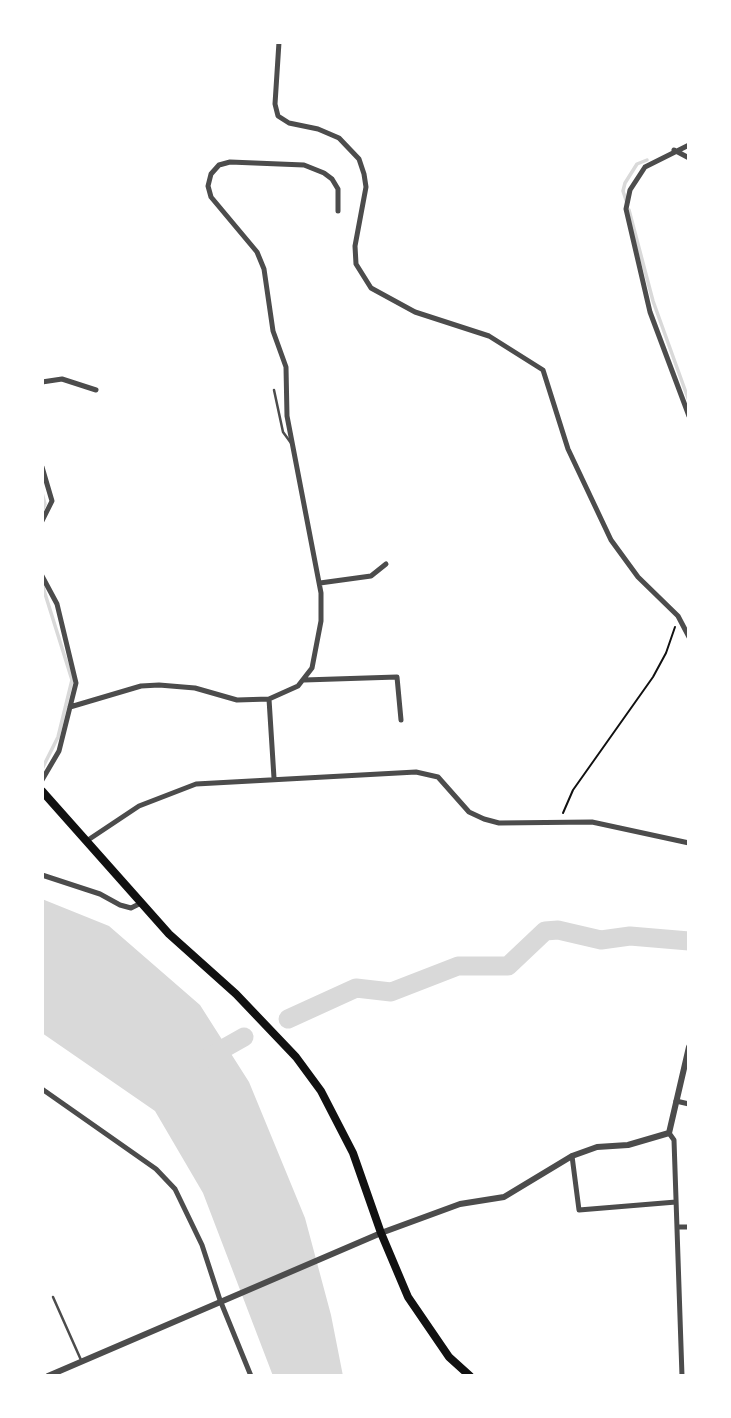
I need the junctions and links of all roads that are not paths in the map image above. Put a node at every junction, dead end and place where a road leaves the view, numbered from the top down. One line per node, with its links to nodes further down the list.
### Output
1 (279, 42): 16 (street)
2 (689, 145): 3 (street)
3 (674, 150): 4 (street); 9 (street)
4 (689, 158)
5 (338, 211): 10 (street)
6 (42, 382): 7 (street)
7 (96, 390)
8 (274, 390): 10 (lane)
9 (689, 416)
10 (295, 448): 15 (street)
11 (42, 467): 12 (street)
12 (42, 521)
13 (386, 564): 15 (street)
14 (42, 576): 19 (street)
15 (320, 583): 17 (street)
16 (689, 637)
17 (304, 680): 18 (street); 20 (street)
18 (269, 699): 19 (street); 21 (street)
19 (71, 707): 22 (street)
20 (401, 720)
21 (274, 778): 24 (street); 25 (street)
22 (42, 780)
23 (42, 791): 24 (main road)
24 (88, 840): 27 (main road)
25 (689, 843)
26 (42, 875): 27 (street)
27 (141, 903): 37 (main road)
28 (689, 1047): 30 (street)
29 (42, 1089): 39 (street)
30 (676, 1101): 31 (street); 32 (street)
31 (689, 1104)
32 (669, 1133): 33 (street); 34 (street)
33 (572, 1156): 34 (street); 37 (street)
34 (676, 1202): 35 (street)
35 (678, 1227): 36 (street); 44 (street)
36 (689, 1227)
37 (381, 1233): 39 (street); 43 (main road)
38 (53, 1297): 40 (lane)
39 (220, 1300): 40 (street); 42 (street)
40 (81, 1360): 41 (street)
41 (48, 1376)
42 (251, 1376)
43 (470, 1376)
44 (682, 1376)

